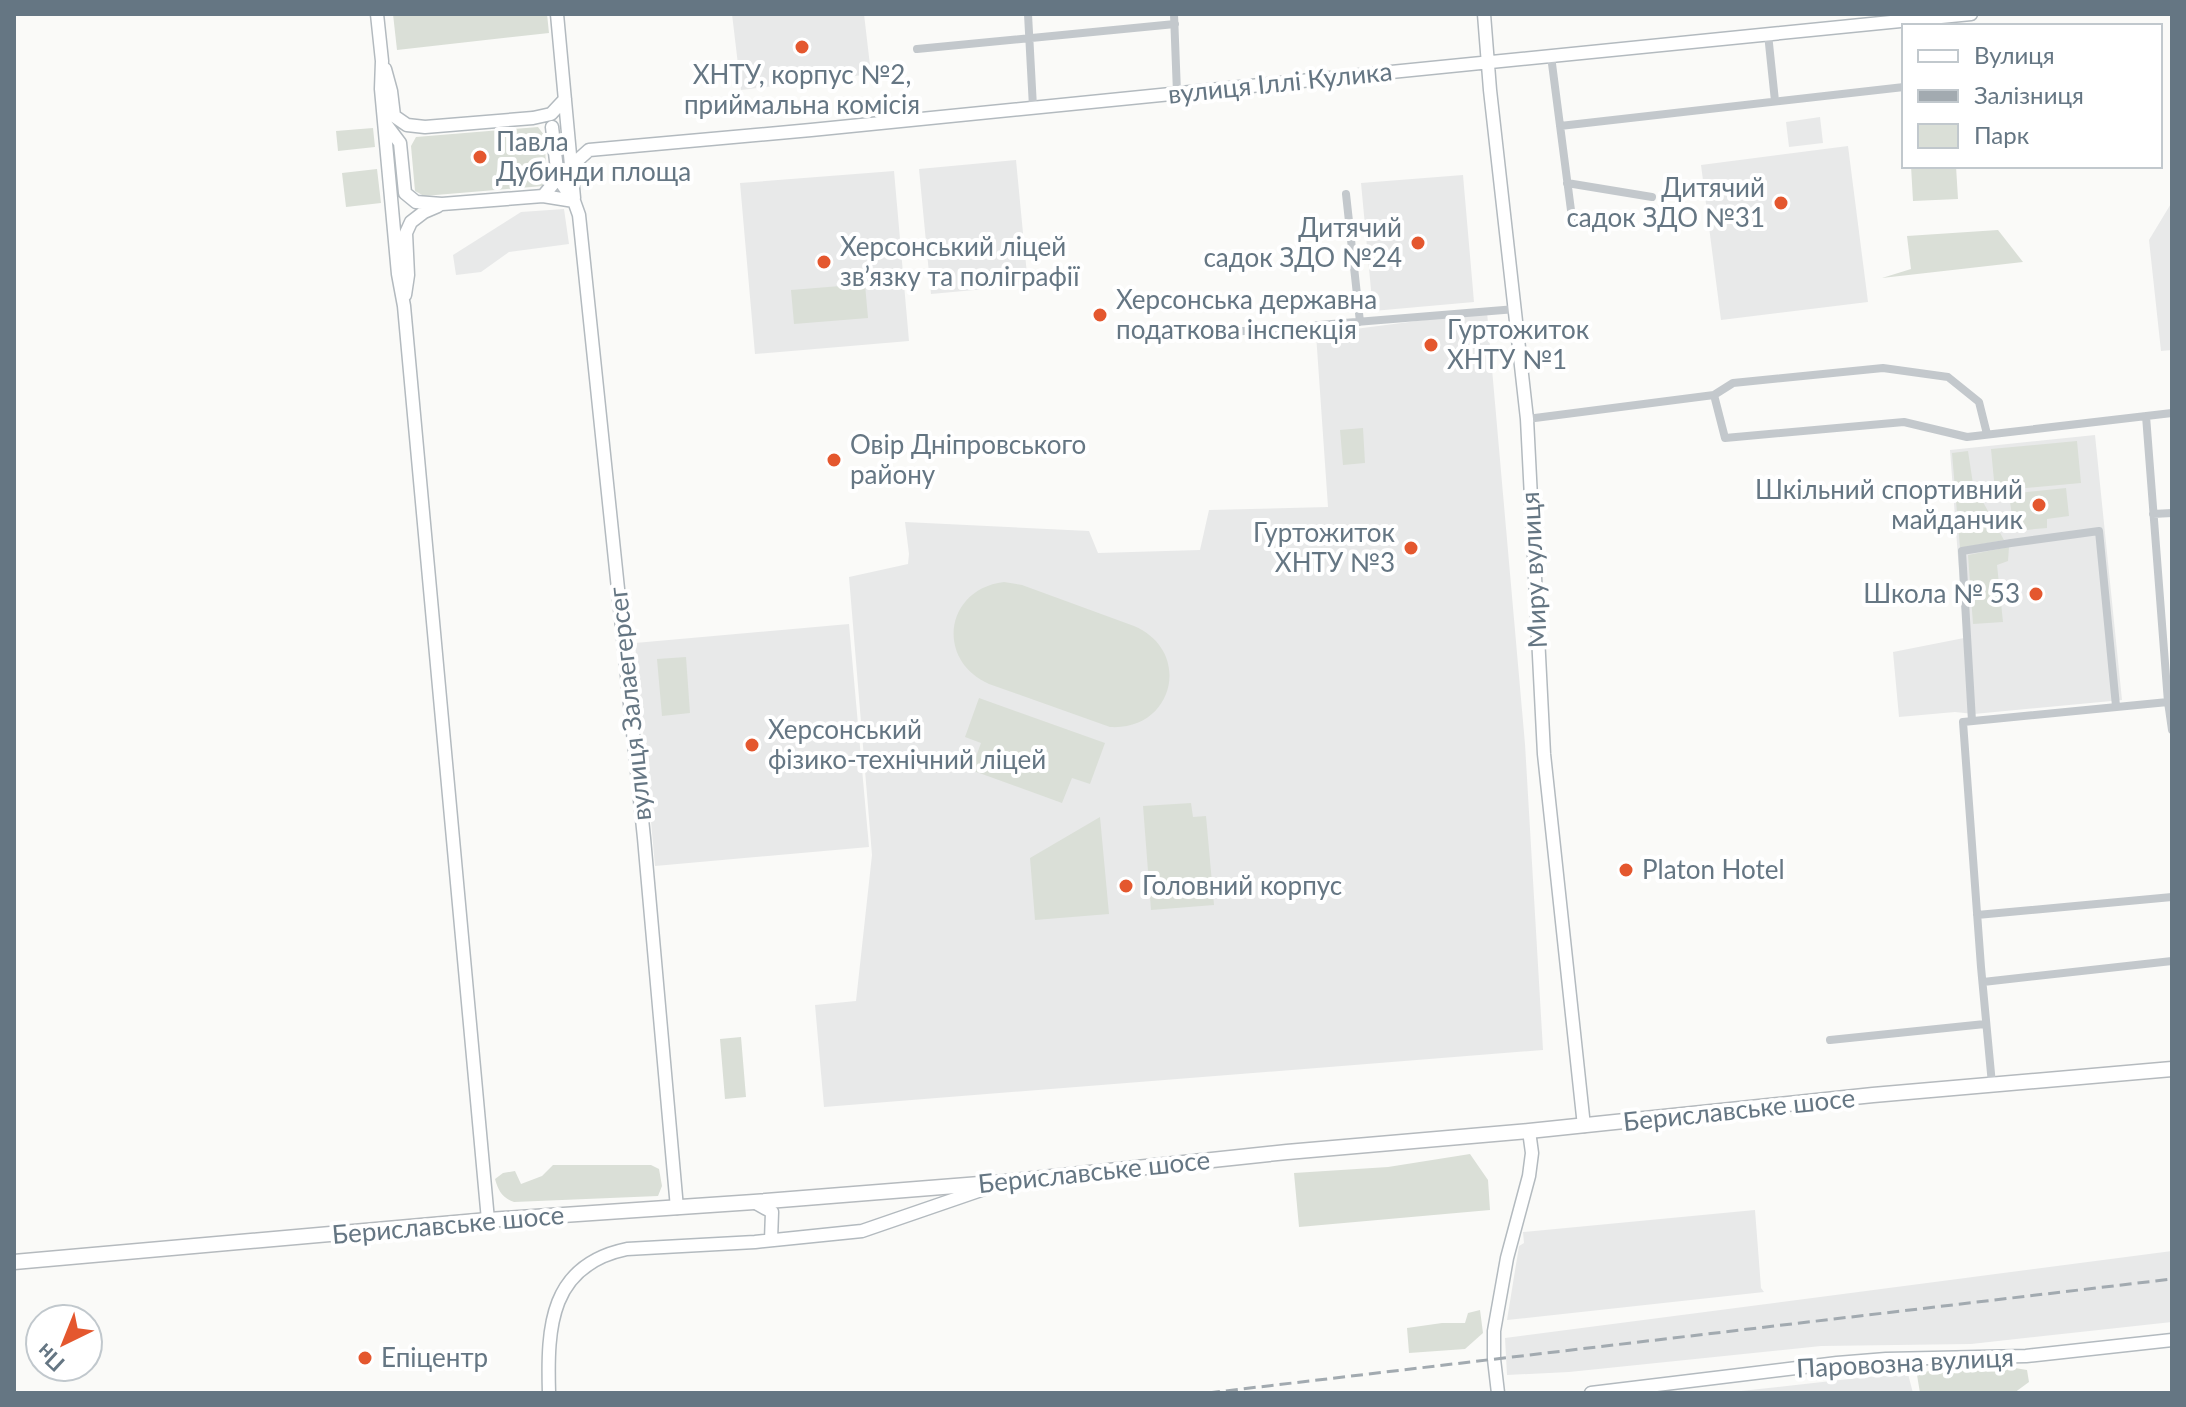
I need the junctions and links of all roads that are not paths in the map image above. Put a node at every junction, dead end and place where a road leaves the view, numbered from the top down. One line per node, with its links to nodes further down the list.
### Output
1 (377, 14): 11 (street)
2 (557, 14): 15 (street)
3 (1028, 14): 8 (street)
4 (1484, 14): 12 (street, Миру вулиця)
5 (1971, 14): 7 (street, вулиця Іллі Кулика)
6 (1174, 19): 8 (street); 14 (street)
7 (1768, 34): 10 (street, вулиця Іллі Кулика); 16 (street)
8 (1029, 39): 9 (street); 17 (street)
9 (917, 49)
10 (1551, 56): 12 (street, вулиця Іллі Кулика); 20 (street)
11 (382, 61): 19 (street); 21 (street)
12 (1488, 63): 14 (street, вулиця Іллі Кулика); 37 (street, Миру вулиця)
13 (1902, 87): 16 (street)
14 (1177, 93): 17 (street, вулиця Іллі Кулика)
15 (565, 99): 18 (street); 23 (street, вулиця Залаегерсег)
16 (1775, 101): 20 (street)
17 (1033, 107): 25 (street, вулиця Іллі Кулика)
18 (533, 118): 21 (street); 22 (street)
19 (385, 123): 24 (street); 26 (street)
20 (1560, 126): 29 (street)
21 (425, 127): 24 (street)
22 (552, 127): 23 (street); 28 (street)
23 (568, 136): 25 (street); 27 (street, вулиця Залаегерсег)
24 (400, 143): 26 (street); 34 (street)
25 (589, 150): 27 (street)
26 (389, 159): 36 (street)
27 (571, 166): 28 (street); 33 (street, вулиця Залаегерсег)
28 (558, 178): 31 (street); 33 (street)
29 (1567, 183): 32 (street); 35 (street)
30 (1346, 194): 38 (street)
31 (543, 196): 33 (street); 34 (street)
32 (1652, 197)
33 (574, 201): 64 (street, вулиця Залаегерсег)
34 (442, 204): 36 (street)
35 (1572, 218)
36 (404, 306): 65 (street)
37 (1516, 309): 38 (street); 43 (street, Миру вулиця)
38 (1360, 322): 39 (street)
39 (1183, 336)
40 (1714, 395): 43 (street); 44 (street); 44 (street)
41 (2172, 413): 42 (street)
42 (2146, 416): 44 (street); 46 (street)
43 (1527, 419): 60 (street, Миру вулиця)
44 (1987, 434)
45 (2172, 513): 46 (street)
46 (2153, 514): 47 (street)
47 (2167, 609): 48 (street)
48 (2170, 702): 49 (street); 51 (street)
49 (2116, 706): 50 (street); 50 (street)
50 (1968, 721): 53 (street)
51 (2172, 730)
52 (2172, 897): 53 (street)
53 (1977, 915): 55 (street)
54 (2172, 961): 55 (street)
55 (1983, 982): 56 (street)
56 (1985, 1024): 57 (street); 59 (street)
57 (1830, 1040)
58 (2172, 1069): 59 (main road, Бериславське шосе)
59 (1992, 1084): 60 (main road, Бериславське шосе)
60 (1584, 1126): 61 (main road, Бериславське шосе)
61 (1529, 1131): 62 (main road, Бериславське шосе); 70 (street)
62 (1005, 1182): 63 (main road, Бериславське шосе); 66 (street)
63 (754, 1202): 64 (main road, Бериславське шосе); 66 (street)
64 (677, 1208): 65 (main road, Бериславське шосе)
65 (488, 1220): 67 (main road, Бериславське шосе)
66 (771, 1240): 69 (street)
67 (14, 1262)
68 (2172, 1340): 71 (street, Паровозна вулиця)
69 (549, 1393)
70 (1498, 1393)
71 (1591, 1393)

